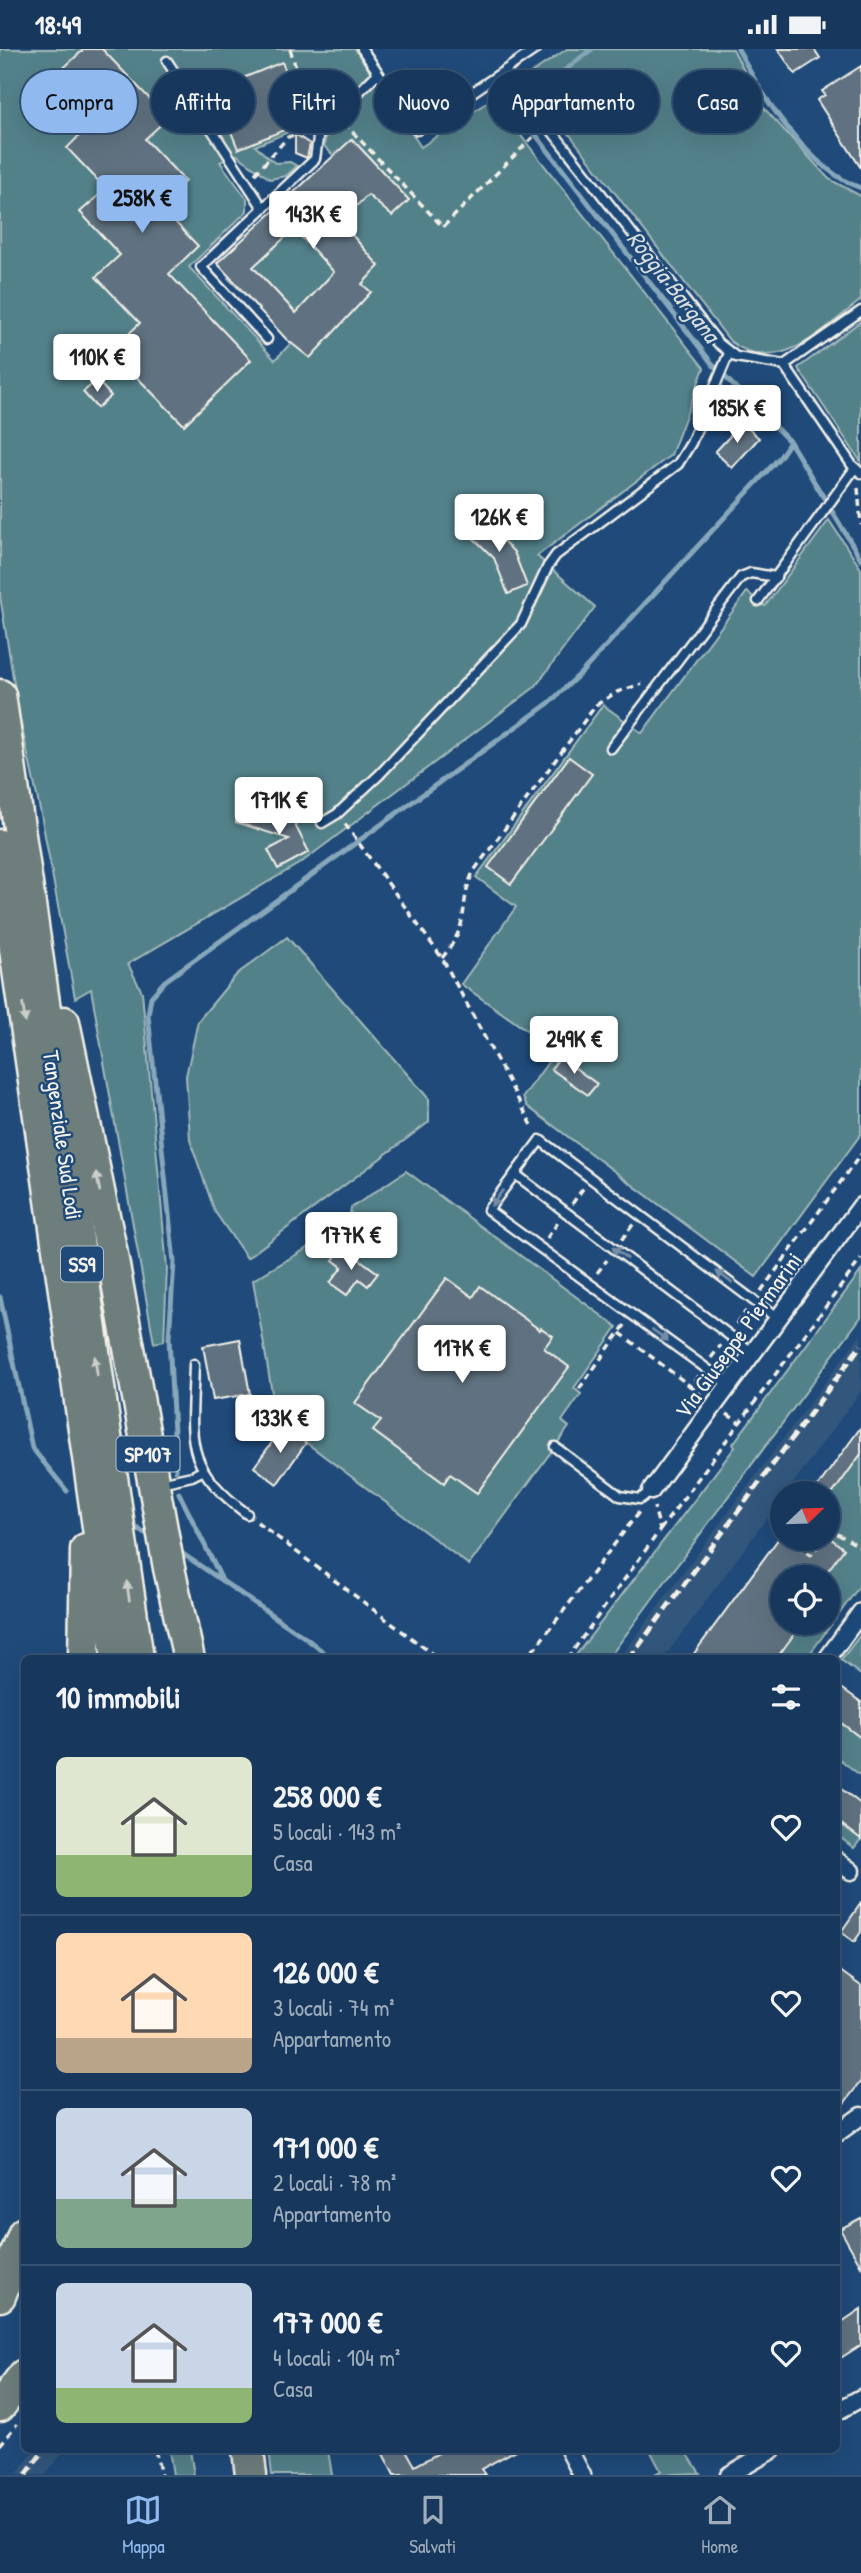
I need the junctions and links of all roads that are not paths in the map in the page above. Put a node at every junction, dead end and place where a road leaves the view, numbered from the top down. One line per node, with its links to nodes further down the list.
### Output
1 (362, 49): 4 (lane)
2 (537, 49): 5 (lane)
3 (167, 61): 8 (lane)
4 (376, 70)
5 (506, 70)
6 (374, 77): 8 (lane)
7 (553, 133): 11 (lane)
8 (263, 208): 10 (lane)
9 (861, 310): 12 (lane)
10 (267, 339)
11 (729, 353): 12 (lane); 18 (lane)
12 (784, 365): 13 (lane)
13 (858, 471): 14 (lane)
14 (776, 576): 15 (lane); 17 (lane)
15 (758, 601)
16 (0, 695): 20 (highway, Tangenziale Sud Lodi / SS9)
17 (611, 748)
18 (322, 823)
19 (0, 845): 28 (highway, Tangenziale Sud Lodi / SS9, one-way to 28)
20 (25, 869): 30 (highway, SP107, one-way to 20); 36 (highway, Tangenziale Sud Lodi / SS9, one-way to 20)
21 (515, 1174): 23 (lane, one-way to 21); 24 (lane, one-way to 21); 26 (lane, one-way to 26)
22 (861, 1206): 23 (street, Via Giuseppe Piermarini)
23 (778, 1318): 24 (street, Via Giuseppe Piermarini)
24 (753, 1353): 26 (street, Via Giuseppe Piermarini)
25 (194, 1364): 29 (lane)
26 (729, 1385): 31 (street, Via Giuseppe Piermarini)
27 (555, 1447): 31 (lane)
28 (88, 1464): 34 (highway, SP107); 35 (highway, Tangenziale Sud Lodi / SS9)
29 (202, 1471): 30 (lane); 32 (lane)
30 (153, 1485): 37 (highway, SP107)
31 (651, 1491)
32 (247, 1514)
33 (861, 1612): 38 (street)
34 (84, 1655)
35 (116, 1655)
36 (137, 1655)
37 (188, 1655)
38 (830, 1655)
39 (840, 1863): 40 (street)
40 (851, 1871)
41 (861, 2116): 42 (street)
42 (840, 2131)
43 (21, 2242): 44 (highway)
44 (0, 2296)
45 (21, 2383): 48 (highway)
46 (861, 2398): 47 (street)
47 (840, 2410)
48 (9, 2414)
49 (229, 2453): 53 (highway)
50 (248, 2453): 54 (highway)
51 (571, 2453): 55 (street)
52 (767, 2453): 56 (street)
53 (233, 2475)
54 (251, 2475)
55 (582, 2475)
56 (729, 2475)

